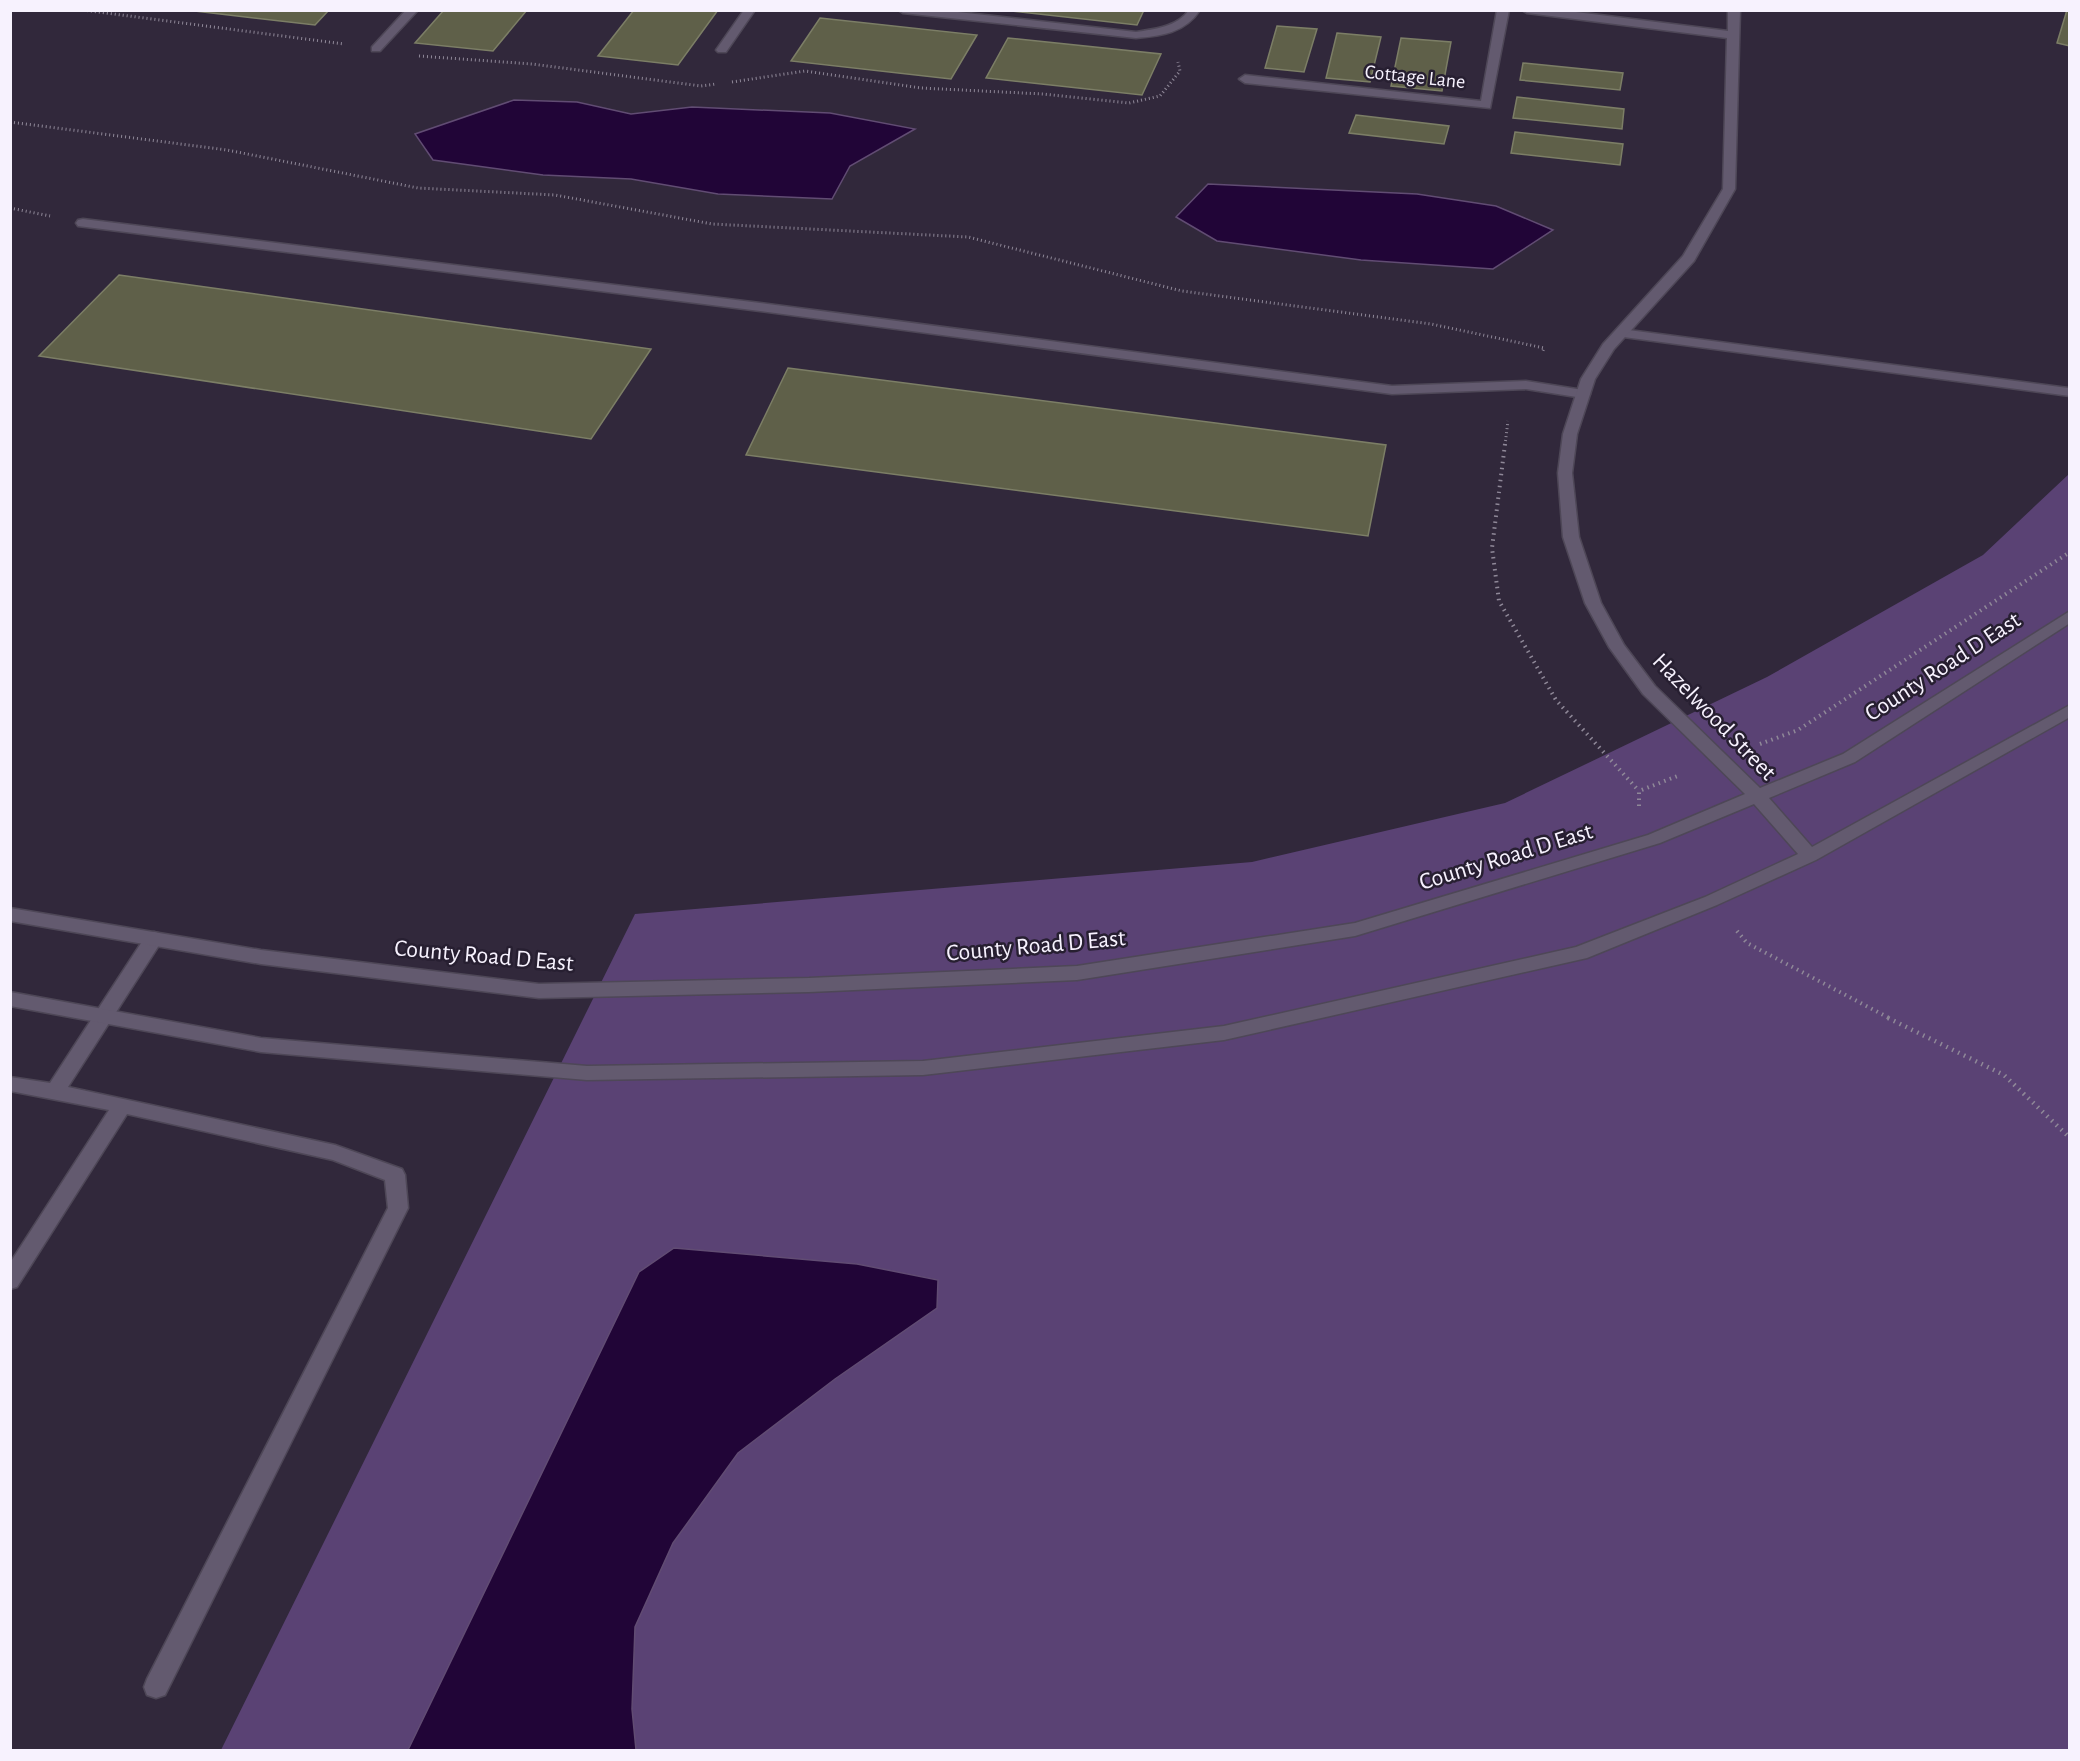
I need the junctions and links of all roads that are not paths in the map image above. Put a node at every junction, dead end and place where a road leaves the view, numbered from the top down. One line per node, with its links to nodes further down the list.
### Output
1 (413, 10): 9 (street)
2 (750, 10): 10 (street)
3 (903, 10): 4 (street)
4 (1194, 10)
5 (1503, 10): 11 (street, Cottage Lane)
6 (1527, 10): 8 (street)
7 (1734, 10): 8 (street, Hazelwood Street)
8 (1733, 35): 13 (street, Hazelwood Street)
9 (376, 49)
10 (722, 50)
11 (1245, 79)
12 (83, 223): 15 (street)
13 (1621, 333): 14 (street); 15 (street, Hazelwood Street)
14 (2068, 392)
15 (1583, 394): 18 (street, Hazelwood Street)
16 (2070, 616): 18 (street, County Road D East)
17 (2070, 710): 19 (street)
18 (1758, 797): 19 (street, Hazelwood Street); 21 (street, County Road D East)
19 (1810, 856): 23 (street)
20 (10, 914): 21 (street, County Road D East)
21 (154, 939): 23 (street)
22 (10, 999): 23 (street)
23 (103, 1016): 25 (street)
24 (10, 1084): 25 (street)
25 (55, 1091): 26 (street)
26 (122, 1106): 27 (street); 28 (street)
27 (10, 1281)
28 (156, 1686)

